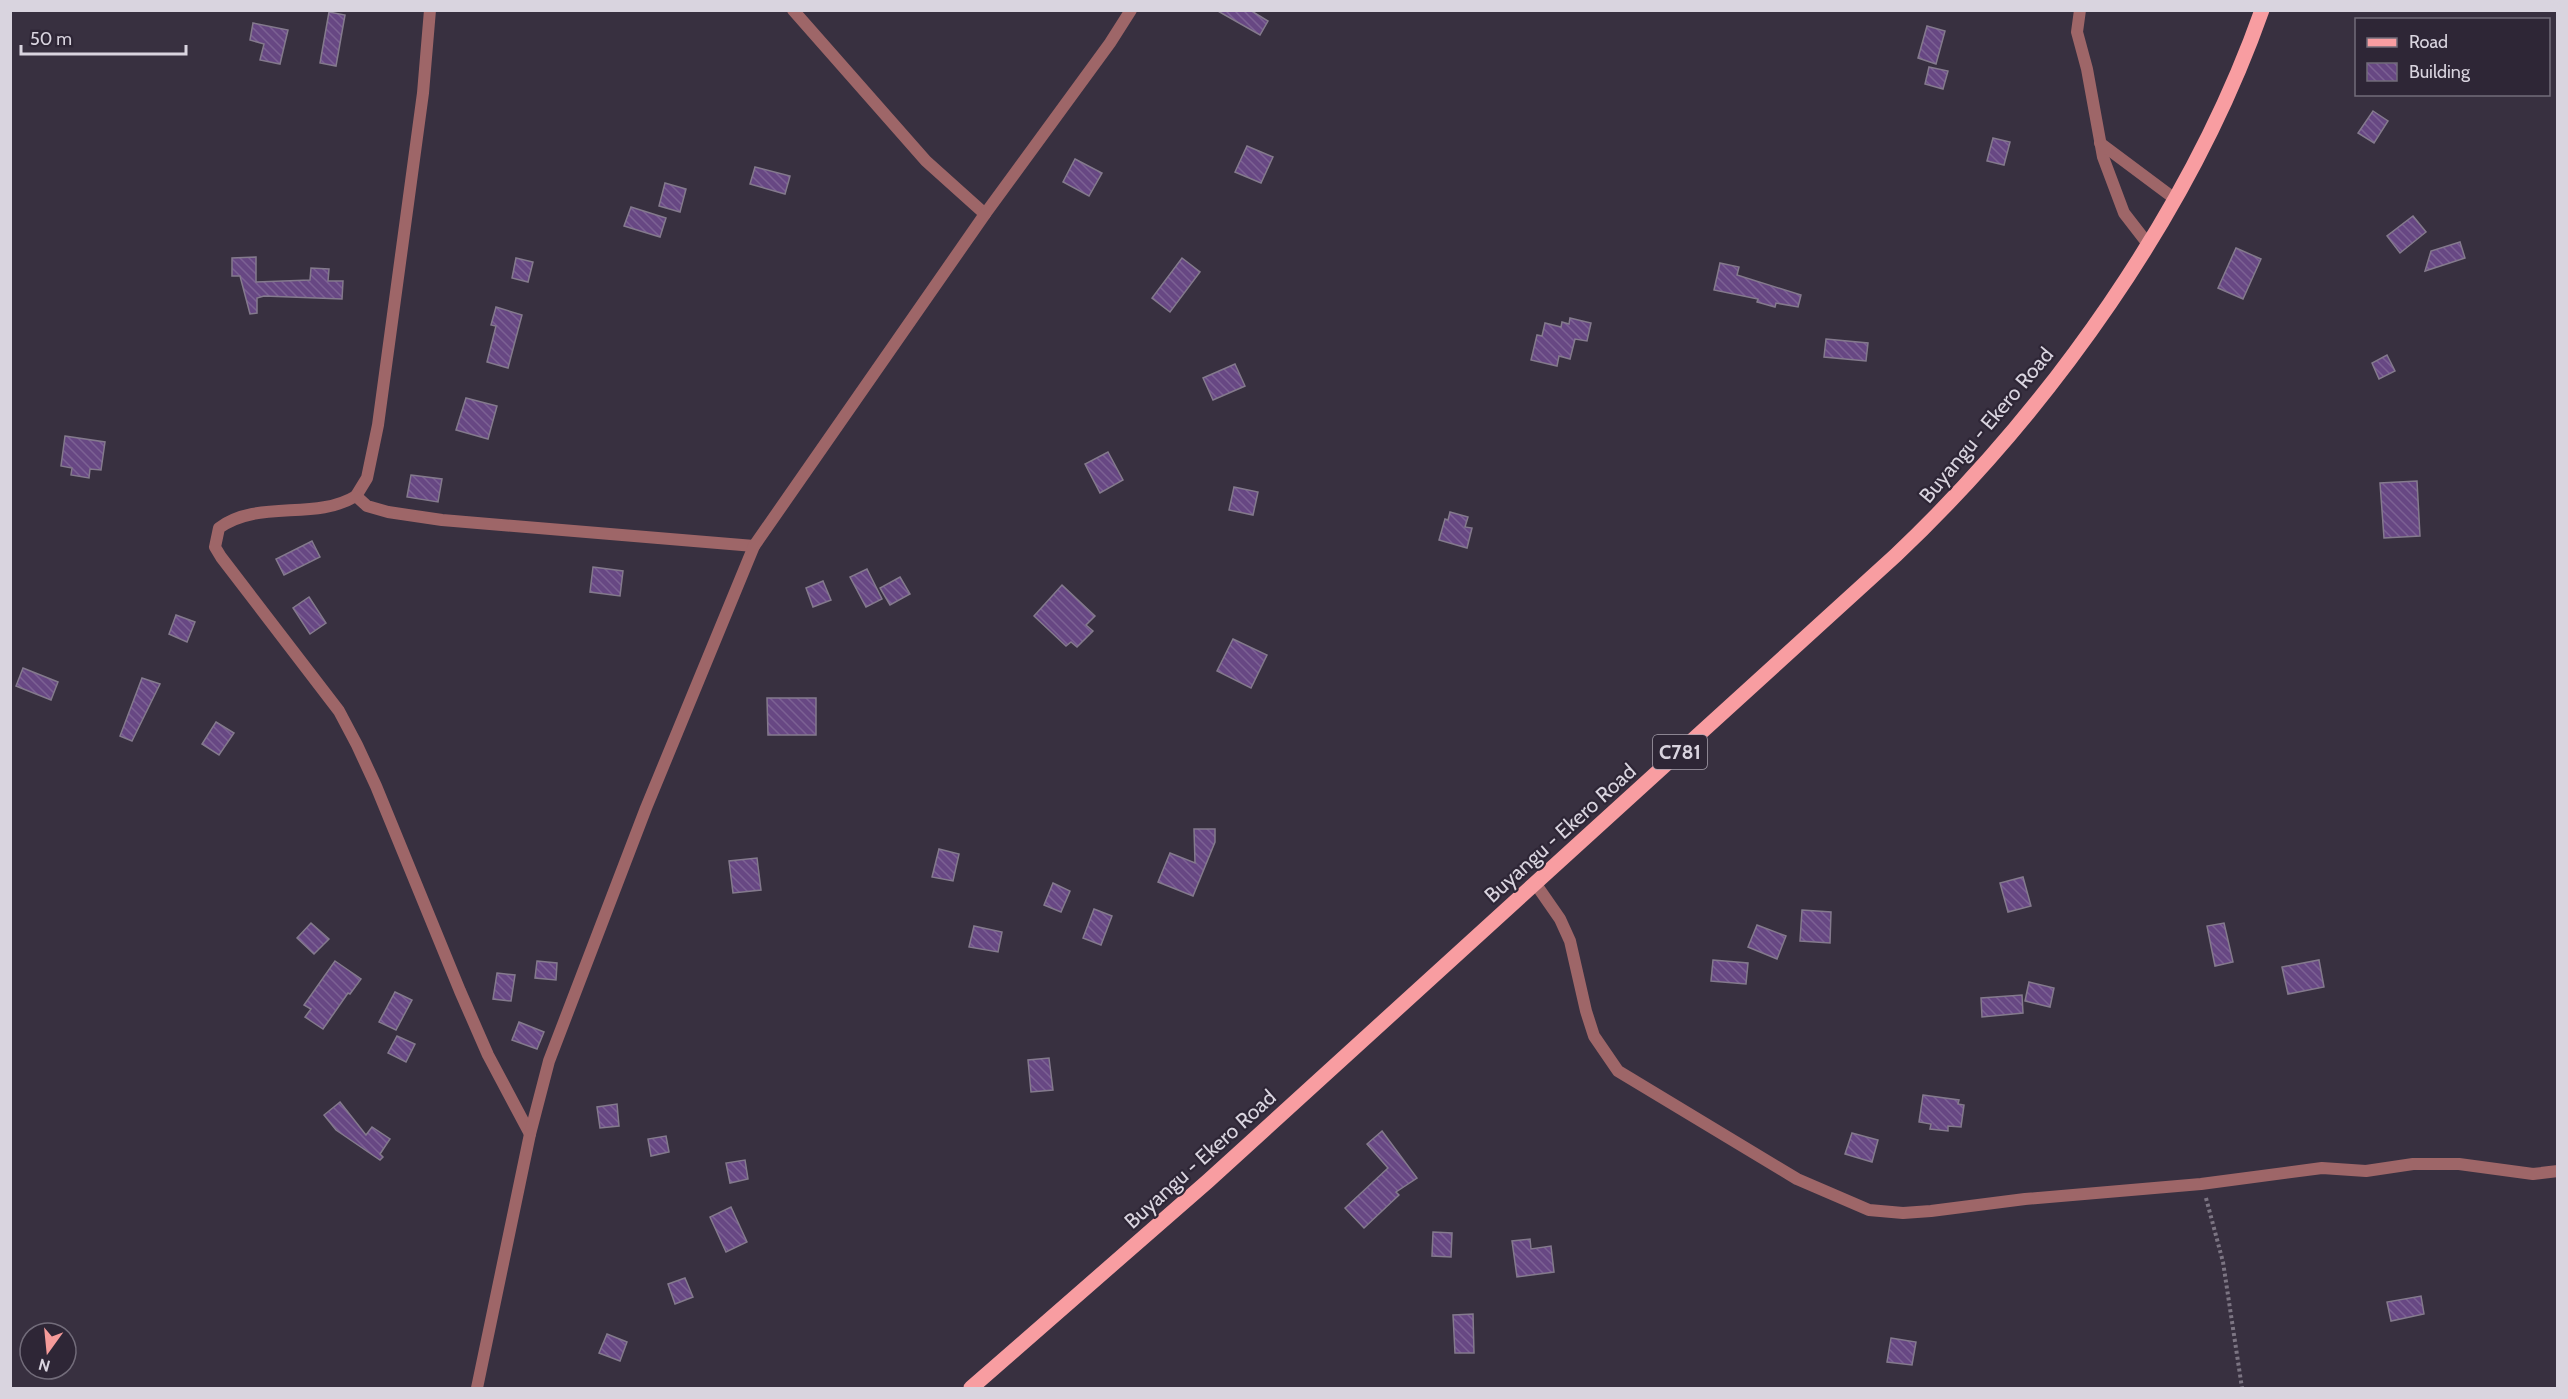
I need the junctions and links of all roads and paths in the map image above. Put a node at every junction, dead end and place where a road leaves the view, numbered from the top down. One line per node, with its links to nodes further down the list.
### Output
1 (430, 10): 10 (street)
2 (794, 10): 8 (street)
3 (1131, 10): 8 (street)
4 (2080, 10): 6 (street)
5 (2262, 10): 7 (main road, Buyangu - Ekero Road / C781)
6 (2100, 143): 7 (street); 9 (street)
7 (2175, 199): 9 (main road, Buyangu - Ekero Road / C781)
8 (985, 214): 11 (street)
9 (2148, 244): 12 (main road, Buyangu - Ekero Road / C781)
10 (356, 496): 11 (street); 13 (street)
11 (754, 546): 13 (street)
12 (1535, 883): 15 (street); 17 (main road, Buyangu - Ekero Road / C781)
13 (530, 1134): 16 (street)
14 (2558, 1171): 15 (street)
15 (2201, 1184): 18 (path)
16 (477, 1389)
17 (970, 1389)
18 (2242, 1389)

